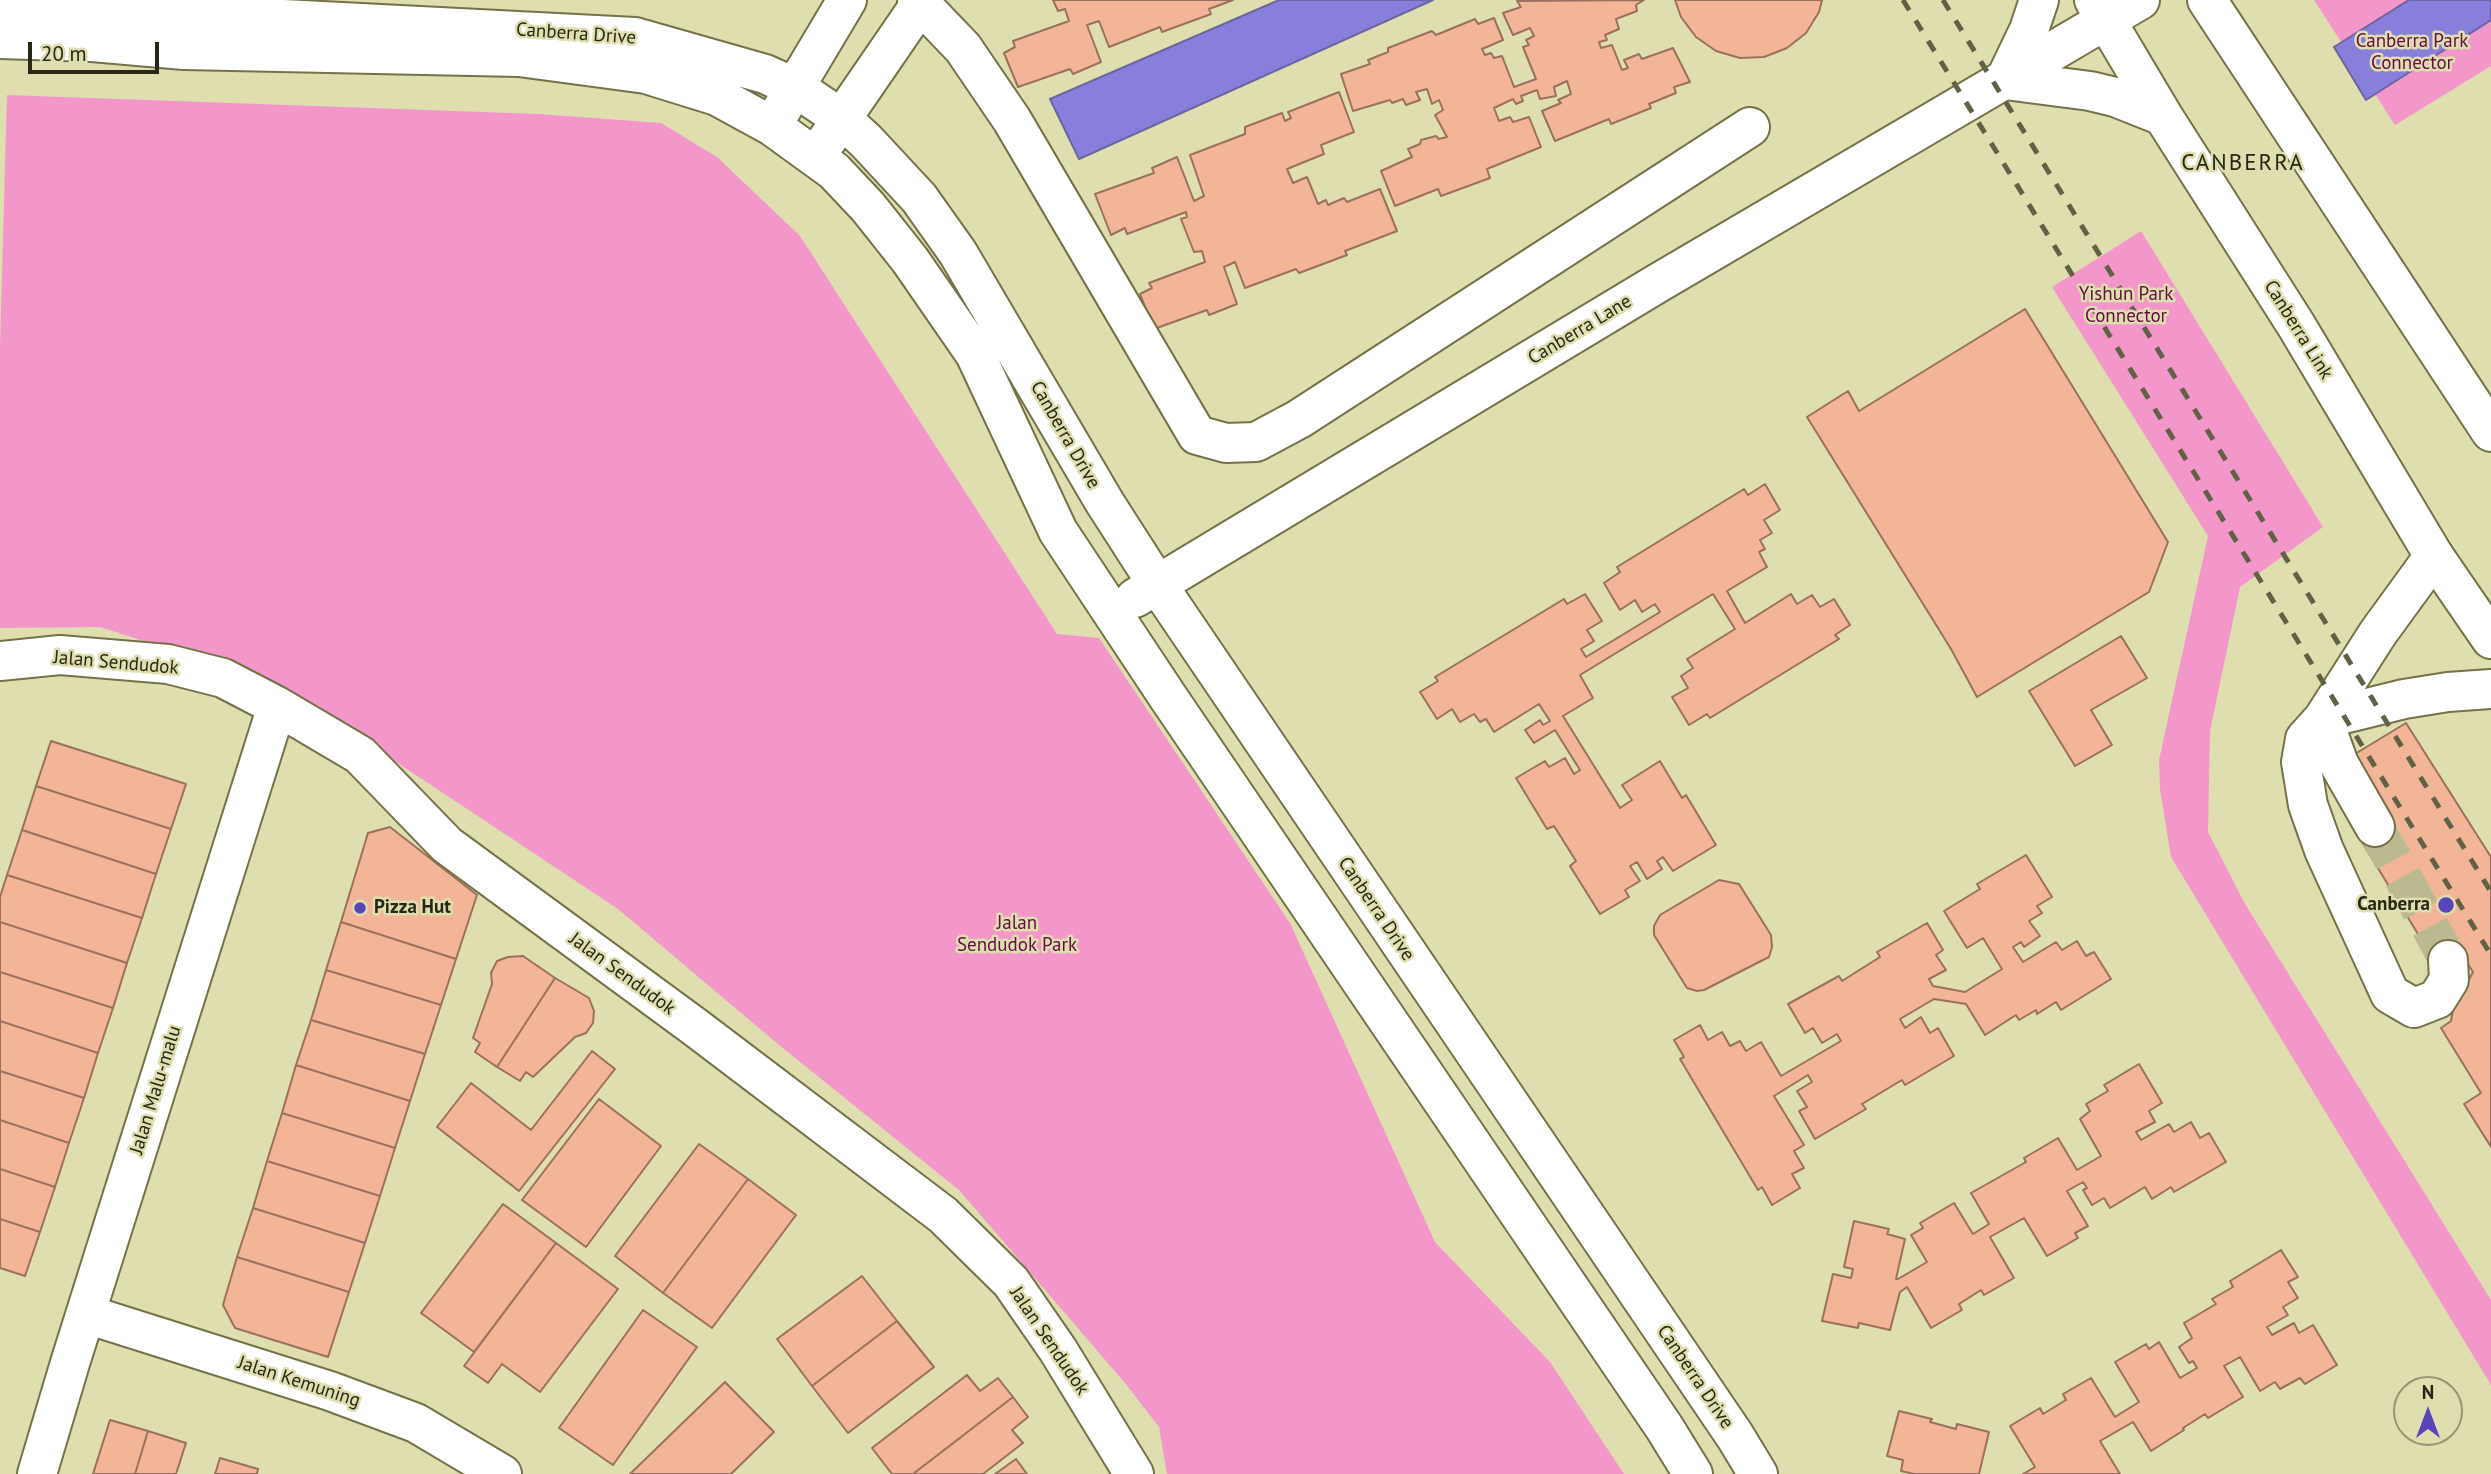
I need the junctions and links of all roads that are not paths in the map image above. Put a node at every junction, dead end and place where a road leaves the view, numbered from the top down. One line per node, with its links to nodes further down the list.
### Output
1 (847, 0): 11 (street)
2 (2039, 0): 10 (street)
3 (2140, 0): 7 (street)
4 (2207, 0): 17 (street)
5 (920, 1): 13 (street); 15 (street)
6 (0, 8): 8 (street, Canberra Drive)
7 (2101, 10): 10 (street); 12 (street, Canberra Link)
8 (186, 21): 9 (street, Canberra Drive); 11 (street, Canberra Drive); 14 (street, Canberra Drive)
9 (0, 39)
10 (2005, 80): 12 (street); 19 (street, Canberra Lane)
11 (796, 88): 13 (street, Canberra Drive); 14 (street)
12 (2163, 116): 18 (street, Canberra Link)
13 (842, 119): 16 (street); 19 (street, Canberra Drive)
14 (772, 126): 16 (street, Canberra Drive)
15 (1750, 127)
16 (815, 156): 20 (street, Canberra Drive)
17 (2491, 432)
18 (2434, 556): 21 (street, Canberra Link); 25 (street)
19 (1157, 584): 20 (street); 33 (street, Canberra Drive)
20 (1112, 612): 32 (street, Canberra Drive)
21 (2491, 639)
22 (0, 662): 24 (street, Jalan Sendudok)
23 (2491, 689): 25 (street)
24 (277, 706): 28 (street, Jalan Malu-malu); 31 (street, Jalan Sendudok)
25 (2323, 719): 26 (street); 27 (street)
26 (2375, 827)
27 (2448, 960)
28 (86, 1314): 29 (street, Jalan Malu-malu); 30 (street, Jalan Kemuning)
29 (37, 1474)
30 (502, 1474)
31 (1135, 1474)
32 (1693, 1474)
33 (1758, 1474)

